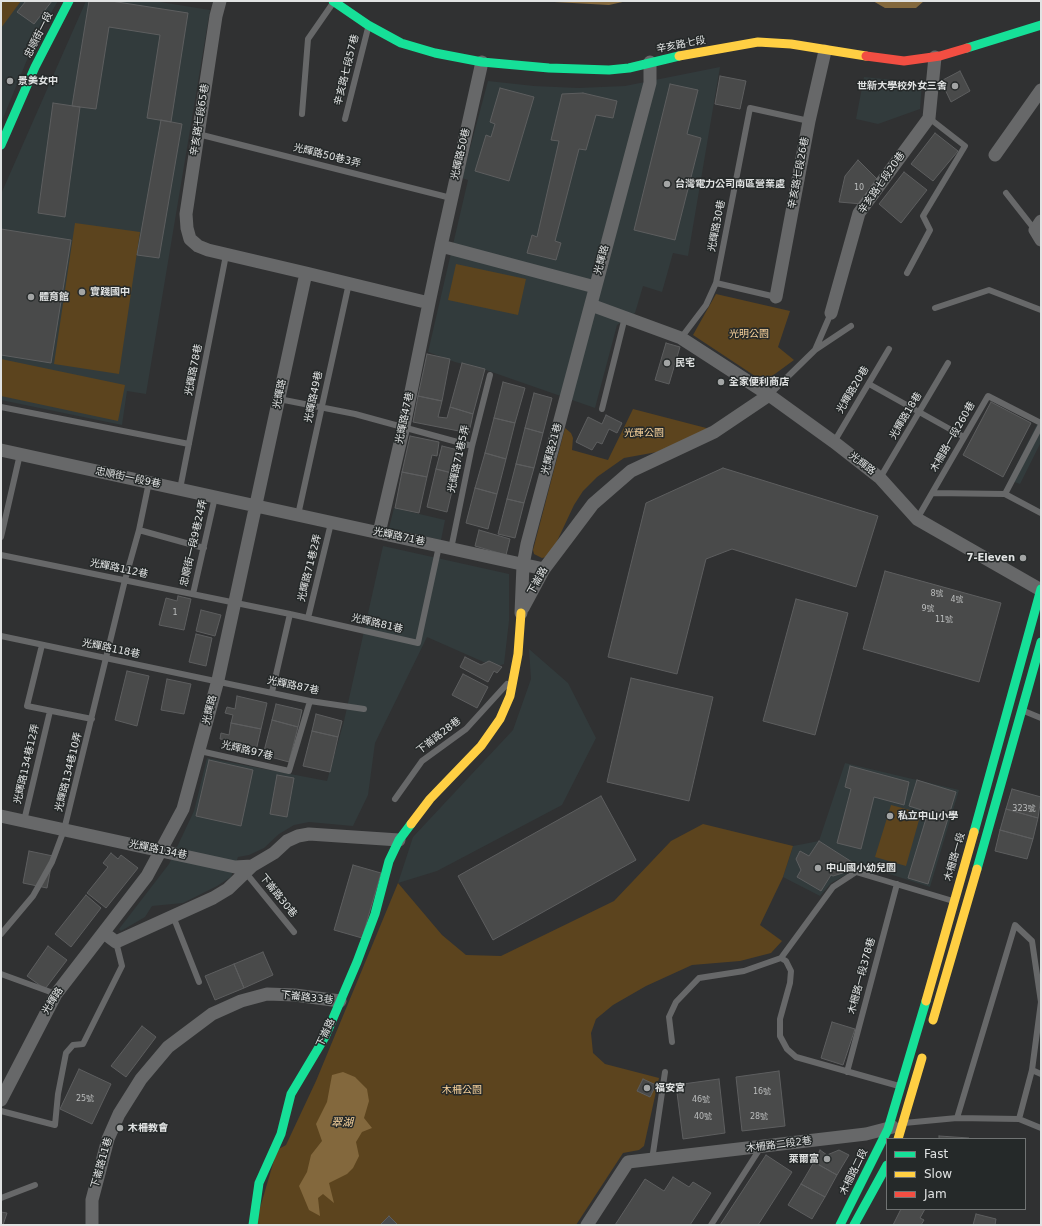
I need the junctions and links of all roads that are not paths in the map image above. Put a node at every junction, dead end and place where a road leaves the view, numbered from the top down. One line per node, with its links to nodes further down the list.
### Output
1 (69, 1): 16 (main road, 忠順街一段)
2 (220, 1): 15 (street, 辛亥路七段65巷)
3 (334, 1): 4 (main road, 辛亥路七段); 11 (lane)
4 (368, 25): 8 (main road, 辛亥路七段); 13 (lane, 辛亥路七段57巷)
5 (1041, 25): 7 (main road, 辛亥路七段)
6 (825, 51): 7 (main road, 辛亥路七段); 9 (main road, 辛亥路七段); 14 (street, 辛亥路七段26巷)
7 (935, 58): 12 (street)
8 (482, 62): 9 (main road, 辛亥路七段); 19 (street, 光輝路50巷)
9 (650, 62): 27 (street, 光輝路)
10 (1041, 90): 17 (street)
11 (302, 114)
12 (929, 118): 24 (lane); 33 (street, 辛亥路七段20巷)
13 (345, 119)
14 (809, 121): 26 (lane, 光輝路30巷); 28 (street, 辛亥路七段26巷)
15 (198, 134): 19 (lane, 光輝路50巷3弄); 22 (street, 辛亥路七段65巷)
16 (1, 145)
17 (996, 155)
18 (1006, 193): 20 (lane)
19 (451, 198): 21 (street, 光輝路50巷)
20 (1039, 230)
21 (440, 246): 27 (street, 光輝路); 29 (street)
22 (226, 255): 23 (street); 52 (lane, 光輝路78巷)
23 (306, 273): 25 (street); 43 (street, 光輝路)
24 (907, 273)
25 (349, 282): 29 (street); 45 (lane, 光輝路49巷)
26 (716, 283): 28 (lane); 36 (lane, 光輝路30巷)
27 (595, 287): 30 (street, 光輝路21巷)
28 (776, 297)
29 (429, 303): 49 (street, 光輝路47巷)
30 (591, 305): 34 (street, 光輝路); 73 (street, 光輝路21巷)
31 (935, 308): 32 (lane)
32 (1041, 310)
33 (831, 313): 38 (lane)
34 (625, 317): 36 (street, 光輝路); 46 (lane)
35 (851, 326): 38 (lane)
36 (681, 338): 42 (street, 光輝路)
37 (889, 349): 41 (lane, 光輝路20巷)
38 (815, 350): 42 (lane)
39 (948, 363): 47 (lane, 光輝路18巷)
40 (490, 375): 53 (lane, 光輝路71巷5弄)
41 (869, 384): 47 (lane); 51 (lane, 光輝路20巷)
42 (769, 395): 51 (street, 光輝路); 74 (street, 下崙路)
43 (279, 399): 45 (lane); 62 (street, 光輝路)
44 (1, 407): 52 (lane)
45 (322, 407): 49 (lane); 64 (lane, 光輝路49巷)
46 (602, 409)
47 (919, 413): 50 (lane); 56 (lane, 光輝路18巷)
48 (1041, 424): 50 (lane, 木柵路一段260巷); 60 (lane)
49 (404, 426): 53 (lane); 68 (street, 光輝路47巷)
50 (964, 437): 59 (lane, 木柵路一段260巷)
51 (834, 442): 56 (street, 光輝路)
52 (189, 444): 58 (lane, 光輝路78巷)
53 (472, 446): 71 (lane, 光輝路71巷5弄)
54 (1, 450): 55 (street, 忠順街一段9巷)
55 (20, 454): 57 (street, 忠順街一段9巷); 69 (lane)
56 (880, 478): 65 (street, 光輝路)
57 (150, 482): 58 (street, 忠順街一段9巷); 67 (lane, 光輝路134巷10弄)
58 (180, 489): 61 (street, 忠順街一段9巷)
59 (933, 493): 60 (lane); 65 (lane, 木柵路一段260巷)
60 (1005, 494): 63 (lane)
61 (215, 497): 62 (street, 忠順街一段9巷); 70 (lane, 忠順街一段9巷24弄)
62 (254, 506): 64 (street, 光輝路71巷); 78 (street, 光輝路)
63 (1041, 513)
64 (298, 515): 66 (street, 光輝路71巷)
65 (917, 519): 76 (street, 光輝路)
66 (331, 523): 68 (street, 光輝路71巷); 81 (lane, 光輝路71巷2弄)
67 (140, 530): 70 (lane); 75 (lane, 光輝路134巷10弄)
68 (379, 533): 71 (street, 光輝路71巷)
69 (1, 537)
70 (204, 548): 77 (lane, 忠順街一段9巷24弄)
71 (445, 548): 73 (street, 光輝路71巷); 81 (lane, 光輝路81巷)
72 (1, 555): 75 (lane, 光輝路112巷)
73 (523, 565): 74 (street, 光輝路71巷); 79 (street, 光輝路21巷)
74 (544, 569): 79 (street, 下崙路)
75 (126, 580): 77 (lane, 光輝路112巷); 85 (lane, 光輝路134巷10弄)
76 (1041, 590): 104 (main road, 木柵路一段)
77 (193, 594): 78 (lane, 光輝路112巷)
78 (234, 602): 80 (lane, 光輝路81巷); 87 (street, 光輝路)
79 (521, 613): 86 (main road, 下崙路)
80 (290, 614): 81 (lane, 光輝路81巷); 88 (lane)
81 (308, 618)
82 (1, 636): 84 (lane, 光輝路118巷)
83 (1041, 642): 92 (main road)
84 (42, 645): 85 (lane, 光輝路118巷); 91 (lane)
85 (107, 658): 87 (lane, 光輝路118巷); 94 (lane, 光輝路134巷10弄)
86 (516, 674): 96 (lane, 下崙路28巷); 100 (main road, 下崙路)
87 (218, 680): 88 (lane, 光輝路87巷); 95 (street, 光輝路)
88 (272, 692): 89 (lane, 光輝路87巷)
89 (310, 701): 90 (lane, 光輝路87巷); 95 (lane, 光輝路97巷)
90 (364, 709)
91 (50, 711): 94 (lane); 98 (lane, 光輝路134巷12弄)
92 (1023, 711): 93 (lane); 115 (main road)
93 (1041, 718)
94 (92, 719): 99 (lane, 光輝路134巷10弄)
95 (200, 751): 101 (street, 光輝路)
96 (395, 799)
97 (1, 816): 98 (street, 光輝路134巷)
98 (24, 821): 99 (street, 光輝路134巷)
99 (64, 830): 101 (street, 光輝路134巷); 108 (lane, 光輝路134巷10弄)
100 (399, 840): 102 (street); 114 (main road, 下崙路)
101 (162, 851): 102 (street, 光輝路134巷); 107 (street, 光輝路)
102 (249, 870): 105 (street); 106 (lane, 下崙路30巷)
103 (896, 884): 104 (lane); 110 (lane); 121 (lane, 木柵路一段378巷)
104 (954, 901): 123 (main road, 木柵路一段)
105 (173, 916): 109 (street); 112 (lane)
106 (294, 932)
107 (104, 933): 109 (street); 113 (street, 光輝路)
108 (1, 934)
109 (116, 942): 125 (lane)
110 (781, 958): 116 (lane); 121 (lane)
111 (1, 974): 113 (lane)
112 (199, 982)
113 (56, 994): 124 (street, 光輝路)
114 (340, 1001): 117 (street, 下崙路33巷); 138 (main road, 下崙路)
115 (931, 1026)
116 (672, 1042)
117 (168, 1047): 137 (street, 下崙路11巷)
118 (924, 1048): 128 (main road)
119 (1032, 1070): 122 (lane); 126 (lane); 127 (lane)
120 (665, 1072): 133 (lane)
121 (846, 1072): 123 (lane)
122 (1041, 1074)
123 (901, 1087): 130 (main road, 木柵路一段)
124 (1, 1100)
125 (1, 1112)
126 (957, 1118): 127 (lane); 128 (lane)
127 (1020, 1120): 129 (lane)
128 (904, 1123): 130 (street, 木柵路二段2巷); 131 (main road)
129 (1041, 1128)
130 (888, 1129): 132 (street, 木柵路二段2巷); 141 (main road, 木柵路二段)
131 (898, 1138)
132 (761, 1147): 133 (street, 木柵路二段2巷); 140 (lane)
133 (652, 1160): 139 (street, 木柵路二段2巷)
134 (886, 1166): 142 (main road)
135 (35, 1185): 136 (lane)
136 (1, 1198)
137 (92, 1225)
138 (253, 1225)
139 (587, 1225)
140 (711, 1225)
141 (840, 1225)
142 (854, 1225)

